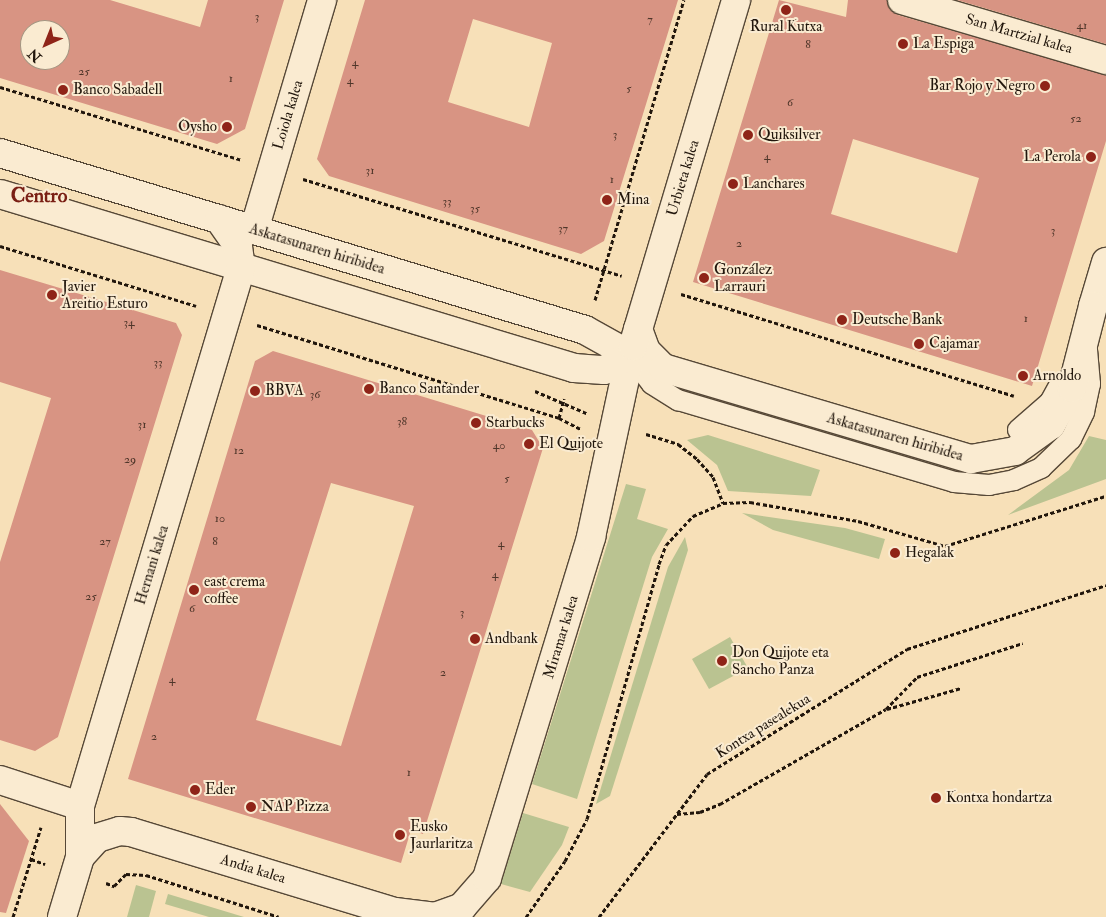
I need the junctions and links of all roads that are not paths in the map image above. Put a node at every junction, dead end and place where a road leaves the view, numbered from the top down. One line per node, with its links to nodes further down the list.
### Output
1 (322, 0): 8 (main road, Loiola kalea)
2 (736, 0): 13 (main road, Urbieta kalea)
3 (902, 0): 4 (main road, San Martzial kalea)
4 (1106, 60)
5 (0, 153): 7 (main road, Askatasunaren hiribidea)
6 (0, 194): 10 (main road)
7 (220, 219): 8 (main road, Askatasunaren hiribidea); 10 (main road, Hernani kalea)
8 (254, 230): 15 (main road, Askatasunaren hiribidea)
9 (1106, 262): 12 (main road)
10 (242, 268): 15 (main road); 18 (main road, Hernani kalea)
11 (1106, 282): 12 (main road)
12 (1099, 305): 14 (main road)
13 (638, 329): 14 (main road, Askatasunaren hiribidea); 15 (main road, Urbieta kalea)
14 (1085, 336): 15 (lane, Askatasunaren hiribidea); 16 (lane)
15 (630, 355): 20 (main road, Miramar kalea)
16 (1018, 430)
17 (0, 780): 18 (main road)
18 (80, 806): 19 (main road, Hernani kalea)
19 (77, 865): 21 (main road, Hernani kalea); 22 (main road, Andia kalea)
20 (462, 907): 22 (main road, Andia kalea)
21 (62, 917)
22 (434, 917)

